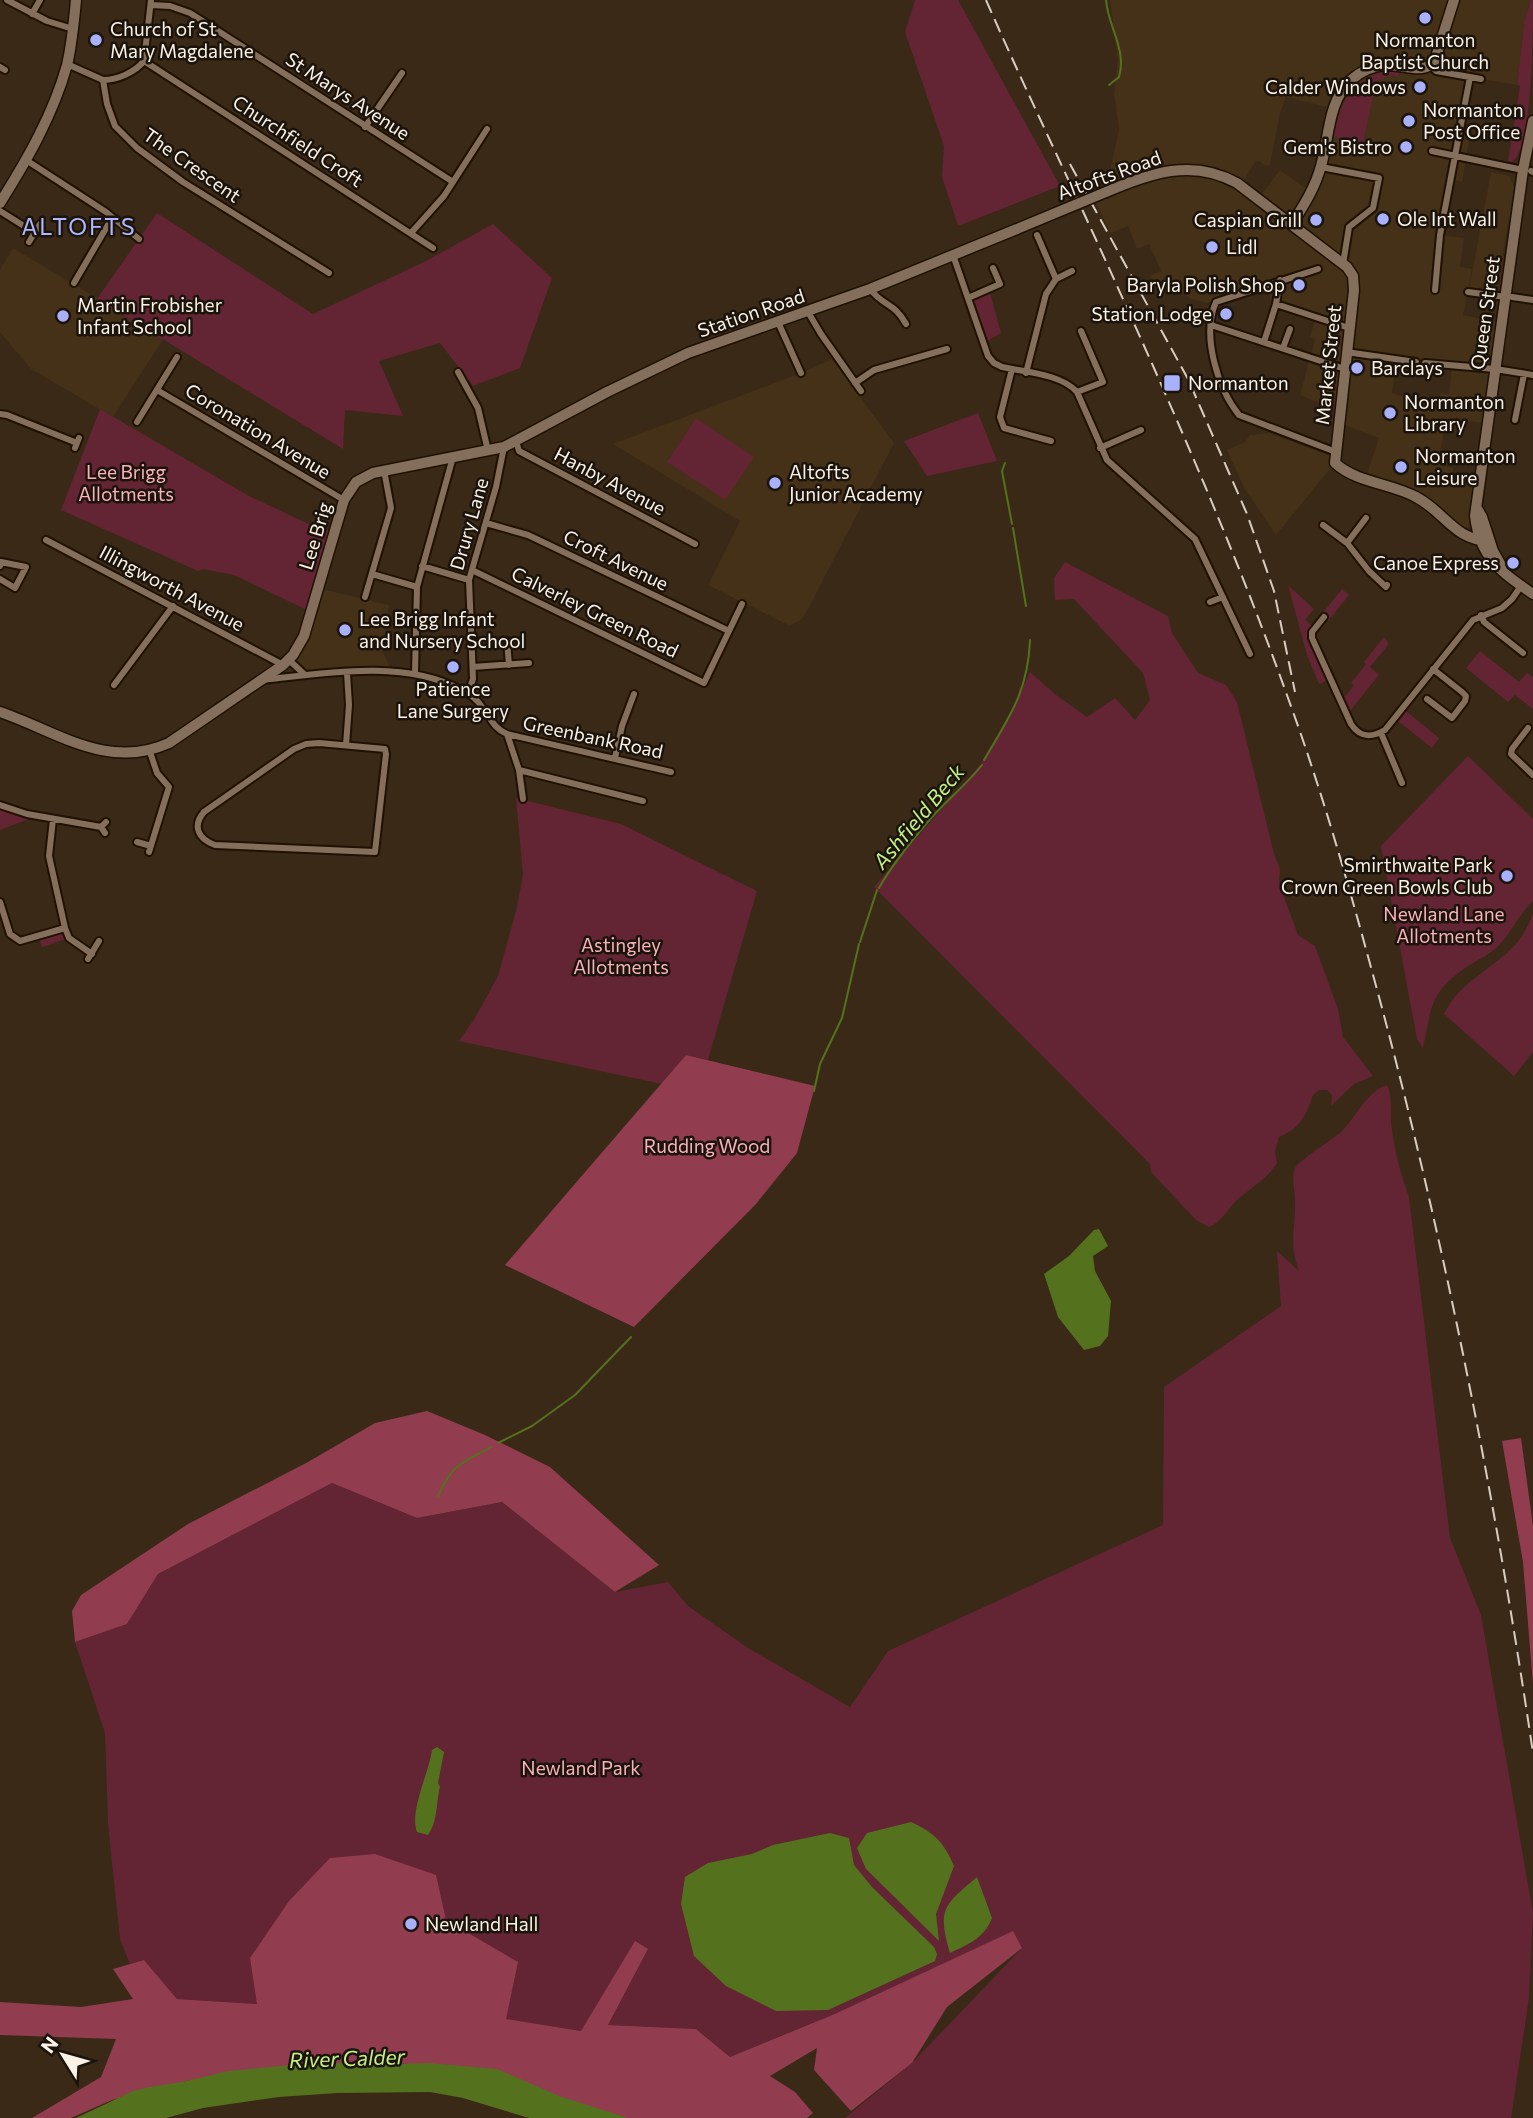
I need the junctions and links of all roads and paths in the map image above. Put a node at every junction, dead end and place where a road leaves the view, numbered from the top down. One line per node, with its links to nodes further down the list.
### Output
1 (8, 0): 6 (street)
2 (40, 0): 6 (street)
3 (76, 0): 7 (street)
4 (1454, 0): 10 (street)
5 (151, 2): 8 (street); 16 (street, St Marys Avenue)
6 (32, 14): 7 (street)
7 (73, 29): 9 (street)
8 (145, 61): 14 (street); 31 (street, Churchfield Croft)
9 (67, 64): 14 (street); 20 (street)
10 (1431, 66): 12 (street); 21 (street)
11 (402, 73): 16 (street)
12 (1470, 77): 13 (street); 19 (street)
13 (1481, 79)
14 (103, 80): 41 (street, The Crescent)
15 (1533, 121): 22 (street, Queen Street)
16 (366, 127): 23 (street, St Marys Avenue)
17 (487, 130): 23 (street)
18 (1432, 151): 19 (street)
19 (1456, 156): 22 (street); 46 (street)
20 (26, 160): 24 (street); 26 (street)
21 (1321, 167): 28 (street); 38 (street)
22 (1529, 171): 48 (street, Queen Street)
23 (453, 182): 31 (street)
24 (0, 203)
25 (0, 211): 30 (street)
26 (112, 218): 33 (street); 44 (street)
27 (40, 224): 30 (street)
28 (1292, 224): 29 (street, Altofts Road, bridge); 38 (street, Altofts Road)
29 (1017, 229): 36 (street, Station Road)
30 (35, 233): 34 (street)
31 (411, 233): 35 (street, Churchfield Croft)
32 (1037, 235): 42 (street)
33 (139, 239)
34 (29, 242)
35 (433, 248)
36 (953, 255): 45 (street, Station Road); 49 (street)
37 (993, 268): 49 (street)
38 (1347, 268): 56 (street, Market Street)
39 (1318, 270): 43 (street)
40 (1072, 271): 42 (street)
41 (329, 273)
42 (1056, 279): 71 (street)
43 (1280, 280): 51 (street); 55 (street)
44 (74, 283)
45 (870, 289): 52 (street, Station Road); 54 (street)
46 (1435, 290)
47 (1468, 292): 48 (street)
48 (1508, 297): 50 (street); 68 (street, Queen Street)
49 (968, 299): 66 (street)
50 (1533, 300)
51 (1276, 304): 56 (street); 59 (street)
52 (808, 312): 53 (street, Station Road); 74 (street)
53 (778, 322): 70 (street); 84 (street, Station Road)
54 (906, 324)
55 (1211, 325): 59 (street); 80 (street)
56 (1349, 328): 62 (street, Market Street)
57 (1290, 329): 60 (street)
58 (1081, 331): 77 (street)
59 (1264, 342): 60 (street)
60 (1283, 348): 67 (street)
61 (947, 349): 74 (street)
62 (1346, 352): 64 (street); 67 (street, Market Street)
63 (177, 357): 75 (street, Coronation Avenue)
64 (1416, 362)
65 (1425, 363): 68 (street)
66 (1012, 369): 71 (street); 85 (street)
67 (1345, 369): 91 (street, Market Street)
68 (1494, 369): 72 (street); 94 (street, Queen Street)
69 (458, 372): 89 (street)
70 (801, 373)
71 (1026, 373): 77 (street)
72 (1524, 374): 73 (street); 79 (street)
73 (1533, 376)
74 (855, 383): 76 (street)
75 (157, 390): 81 (street, Coronation Avenue); 93 (street, Coronation Avenue)
76 (861, 391)
77 (1077, 393): 88 (street)
78 (0, 414): 86 (street)
79 (1515, 420)
80 (1252, 421): 82 (street); 91 (street)
81 (137, 422)
82 (1246, 428)
83 (1141, 430): 88 (street)
84 (516, 441): 87 (street, Station Road); 102 (street, Hanby Avenue)
85 (1052, 441)
86 (77, 443)
87 (504, 447): 89 (street, Lee Brig); 96 (street, Drury Lane)
88 (1100, 448): 116 (street)
89 (488, 451): 90 (street, Lee Brig)
90 (453, 457): 92 (street, Lee Brig); 105 (street)
91 (1335, 458): 98 (street)
92 (384, 470): 93 (street, Lee Brig); 108 (street)
93 (344, 500): 126 (street, Lee Brig)
94 (1476, 514): 98 (street); 99 (street, Queen Street)
95 (1366, 518): 101 (street)
96 (486, 523): 106 (street, Drury Lane); 122 (street, Croft Avenue)
97 (1323, 524): 101 (street)
98 (1462, 533): 99 (street); 103 (street)
99 (1484, 537): 103 (street, Queen Street); 107 (street, Queen Street)
100 (46, 540): 119 (street, Illingworth Avenue)
101 (1347, 543): 111 (street)
102 (695, 544)
103 (1493, 563): 107 (street, Queen Street)
104 (0, 566): 109 (street)
105 (422, 566): 110 (street); 113 (street)
106 (472, 570): 110 (street, Drury Lane); 122 (street, Calverley Green Road)
107 (1504, 573): 112 (street)
108 (372, 574): 113 (street); 115 (street)
109 (0, 579)
110 (469, 580): 129 (street, Drury Lane)
111 (1387, 585)
112 (1521, 586): 114 (street); 120 (street)
113 (417, 587): 132 (street)
114 (1533, 594)
115 (365, 597)
116 (1223, 597): 117 (street); 125 (street)
117 (1210, 602)
118 (742, 604): 122 (street)
119 (173, 606): 126 (street, Illingworth Avenue); 135 (street)
120 (1481, 615): 124 (street); 130 (street)
121 (1324, 617): 141 (street)
122 (729, 631)
123 (507, 641): 128 (street)
124 (1523, 653)
125 (1250, 654)
126 (286, 662): 133 (street, Illingworth Avenue); 134 (street)
127 (529, 663): 128 (street)
128 (509, 665): 129 (street)
129 (473, 667): 136 (street, Drury Lane)
130 (1433, 669): 138 (street); 141 (street)
131 (347, 673): 132 (street); 133 (street); 143 (street)
132 (415, 673): 136 (street)
133 (306, 675): 134 (street)
134 (261, 680): 144 (street)
135 (119, 682)
136 (468, 693): 142 (street)
137 (634, 694): 145 (street)
138 (1427, 699)
139 (0, 712): 144 (street)
140 (1528, 728): 148 (street)
141 (1381, 733): 149 (street)
142 (507, 734): 145 (street, Greenbank Road); 146 (street)
143 (346, 745): 143 (street)
144 (150, 752): 155 (street)
145 (615, 758): 147 (street, Greenbank Road)
146 (519, 770): 150 (street); 151 (street)
147 (671, 772)
148 (1533, 775)
149 (1402, 783)
150 (523, 799)
151 (643, 801)
152 (0, 805): 153 (street)
153 (53, 819): 154 (street); 157 (street)
154 (104, 828)
155 (137, 842)
156 (0, 902): 157 (street)
157 (65, 928): 158 (street)
158 (99, 941)

